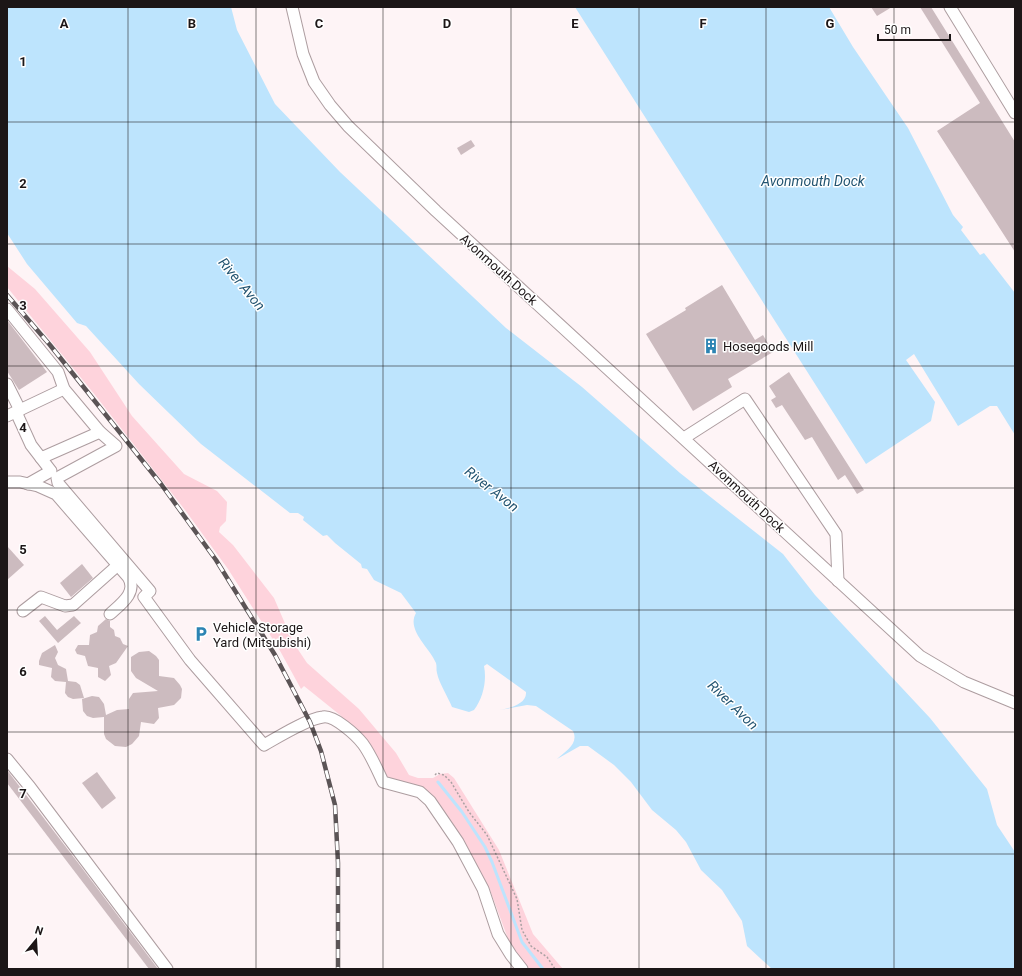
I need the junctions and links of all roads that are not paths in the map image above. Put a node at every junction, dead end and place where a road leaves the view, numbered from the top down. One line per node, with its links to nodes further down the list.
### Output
1 (292, 7): 9 (lane, Avonmouth Dock)
2 (950, 7): 3 (lane)
3 (1015, 113)
4 (7, 309): 6 (lane)
5 (7, 384): 7 (lane)
6 (64, 389): 7 (lane); 8 (lane)
7 (14, 413): 10 (lane)
8 (100, 432): 10 (lane); 20 (lane)
9 (684, 438): 14 (lane, Avonmouth Dock); 14 (lane)
10 (41, 458): 12 (lane)
11 (7, 482): 12 (lane)
12 (28, 484): 13 (lane)
13 (118, 565): 15 (lane); 16 (lane)
14 (838, 581): 17 (lane, Avonmouth Dock)
15 (23, 611)
16 (110, 614)
17 (1015, 703)
18 (7, 759): 19 (lane)
19 (167, 969)
20 (522, 969)

